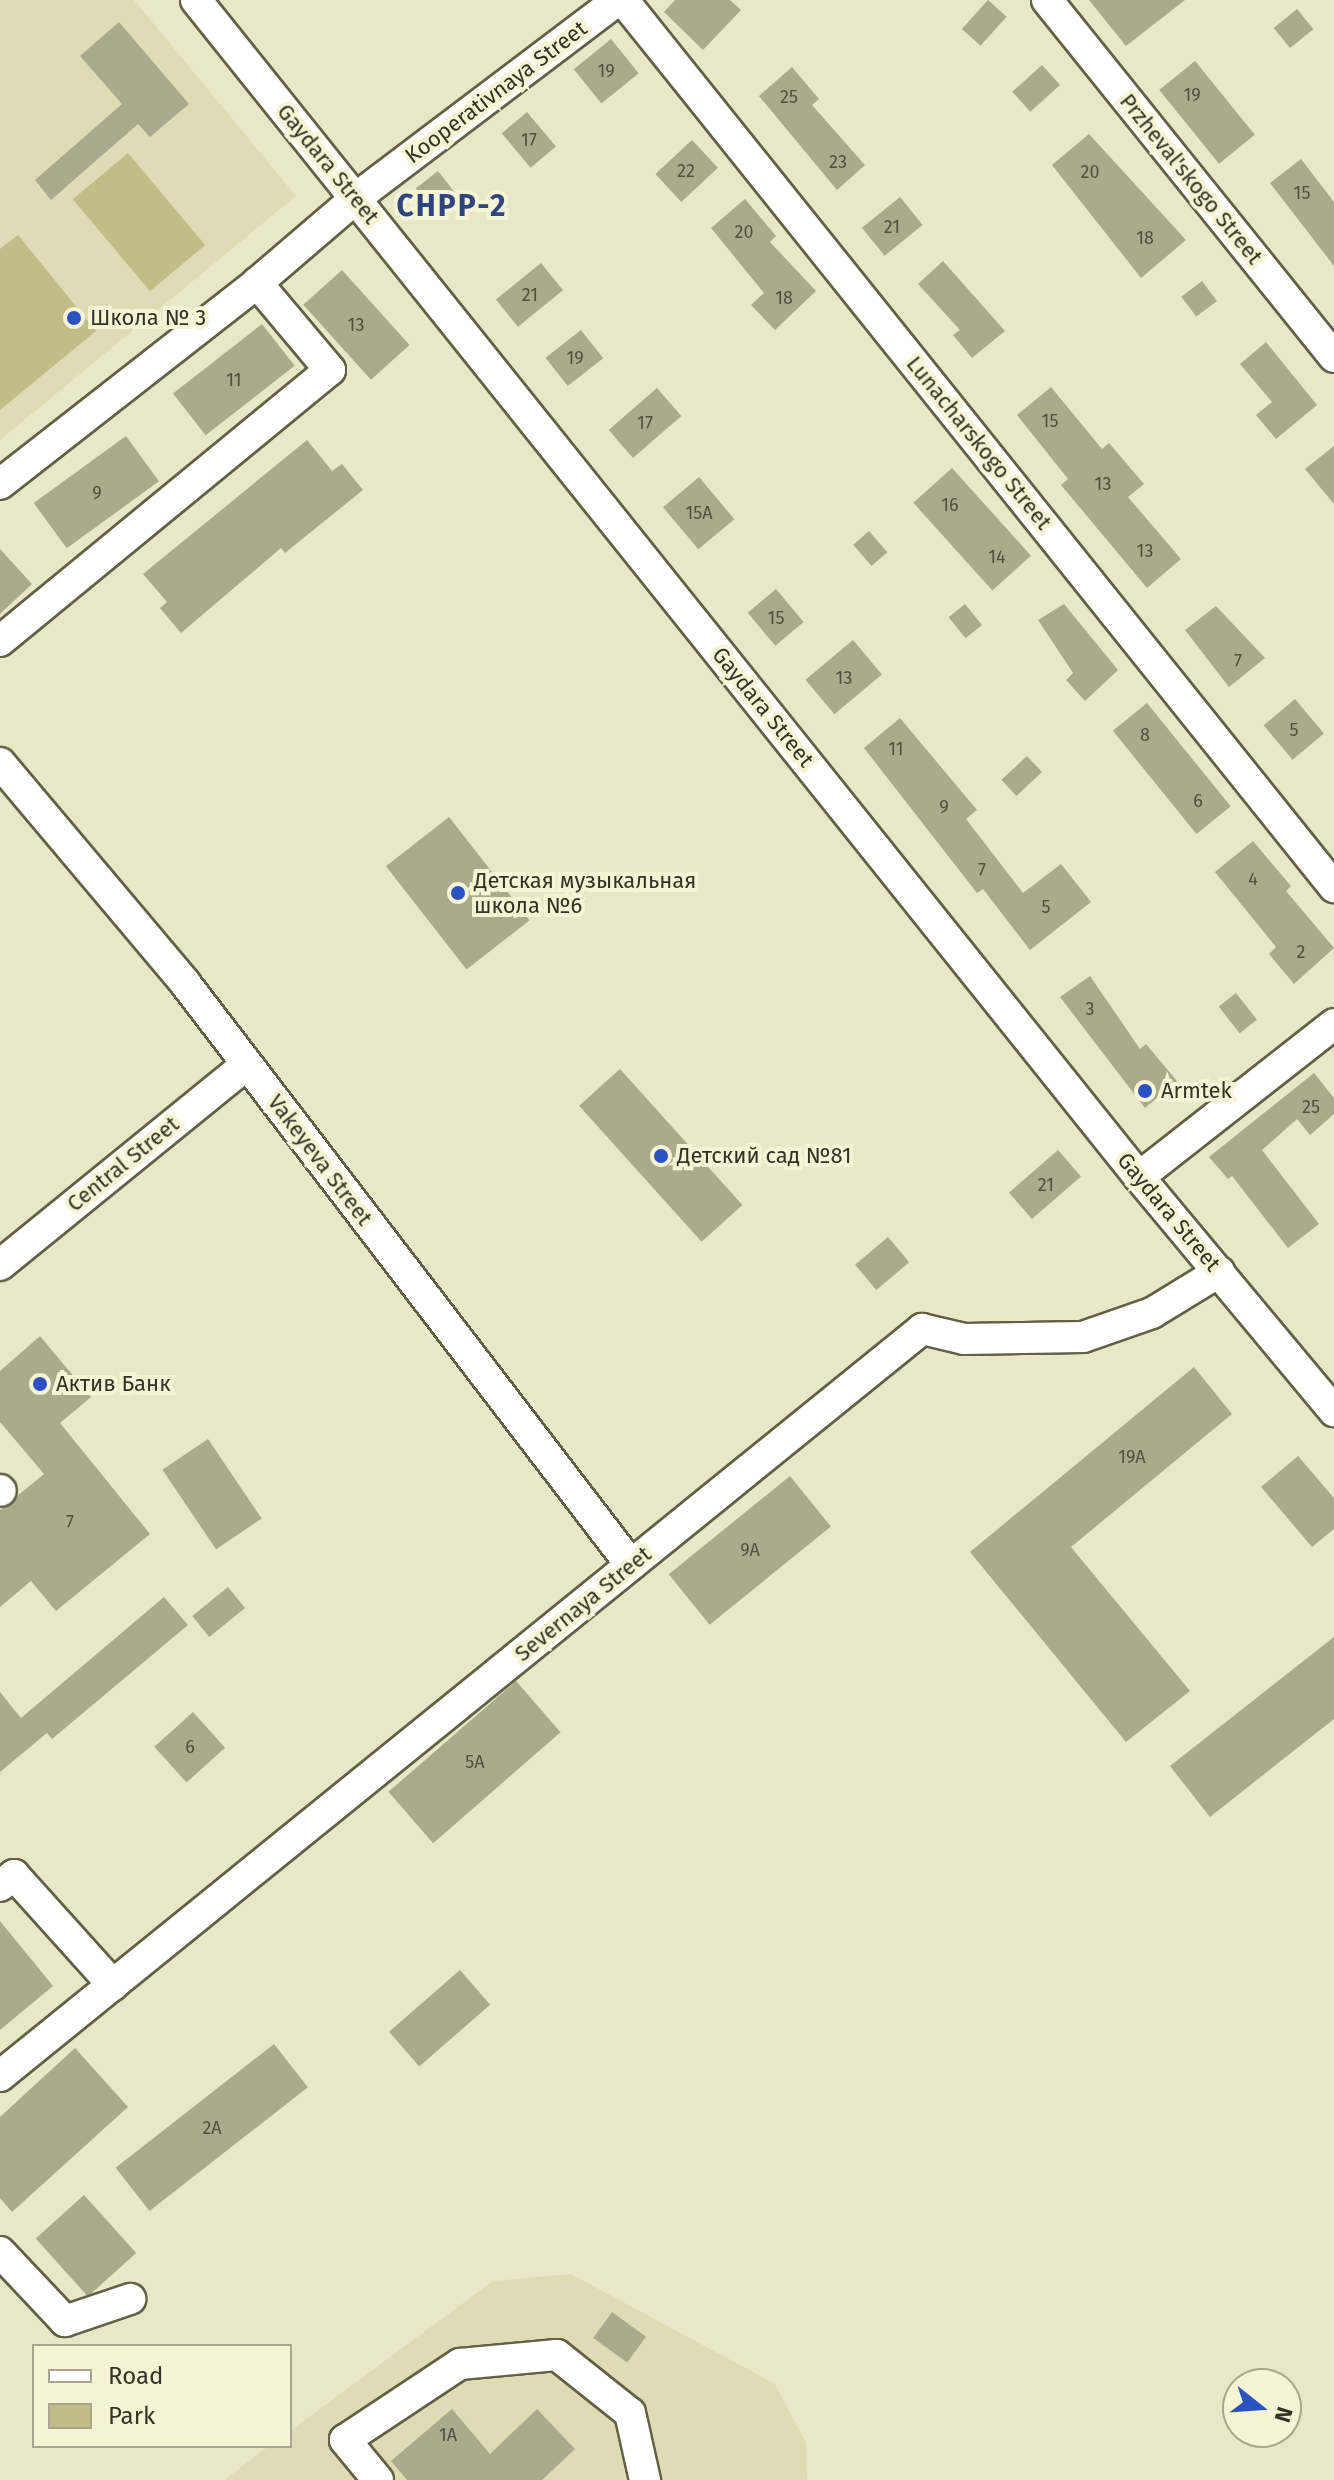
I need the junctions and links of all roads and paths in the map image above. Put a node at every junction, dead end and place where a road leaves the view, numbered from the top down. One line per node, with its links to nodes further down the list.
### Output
1 (196, 0): 4 (street, Gaydara Street)
2 (620, 0): 4 (street, Kooperativnaya Street); 10 (street, Lunacharskogo Street)
3 (1047, 0): 6 (street, Przheval'skogo Street)
4 (356, 198): 5 (street, Kooperativnaya Street); 13 (street, Gaydara Street)
5 (257, 283): 7 (street, Kooperativnaya Street); 8 (street)
6 (1334, 357)
7 (0, 484)
8 (0, 641)
9 (0, 763): 12 (street, Vakeyeva Street)
10 (1334, 887)
11 (1334, 1024): 13 (street)
12 (247, 1064): 14 (street, Central Street); 17 (street, Vakeyeva Street)
13 (1139, 1177): 15 (street, Gaydara Street)
14 (0, 1265)
15 (1219, 1272): 16 (street, Gaydara Street); 17 (street, Severnaya Street)
16 (1334, 1411)
17 (631, 1565): 19 (street, Severnaya Street)
18 (0, 1886): 19 (street)
19 (113, 1985): 20 (street, Severnaya Street)
20 (0, 2076)
21 (0, 2252): 22 (street)
22 (130, 2299)
23 (378, 2480): 24 (street)
24 (645, 2480)

